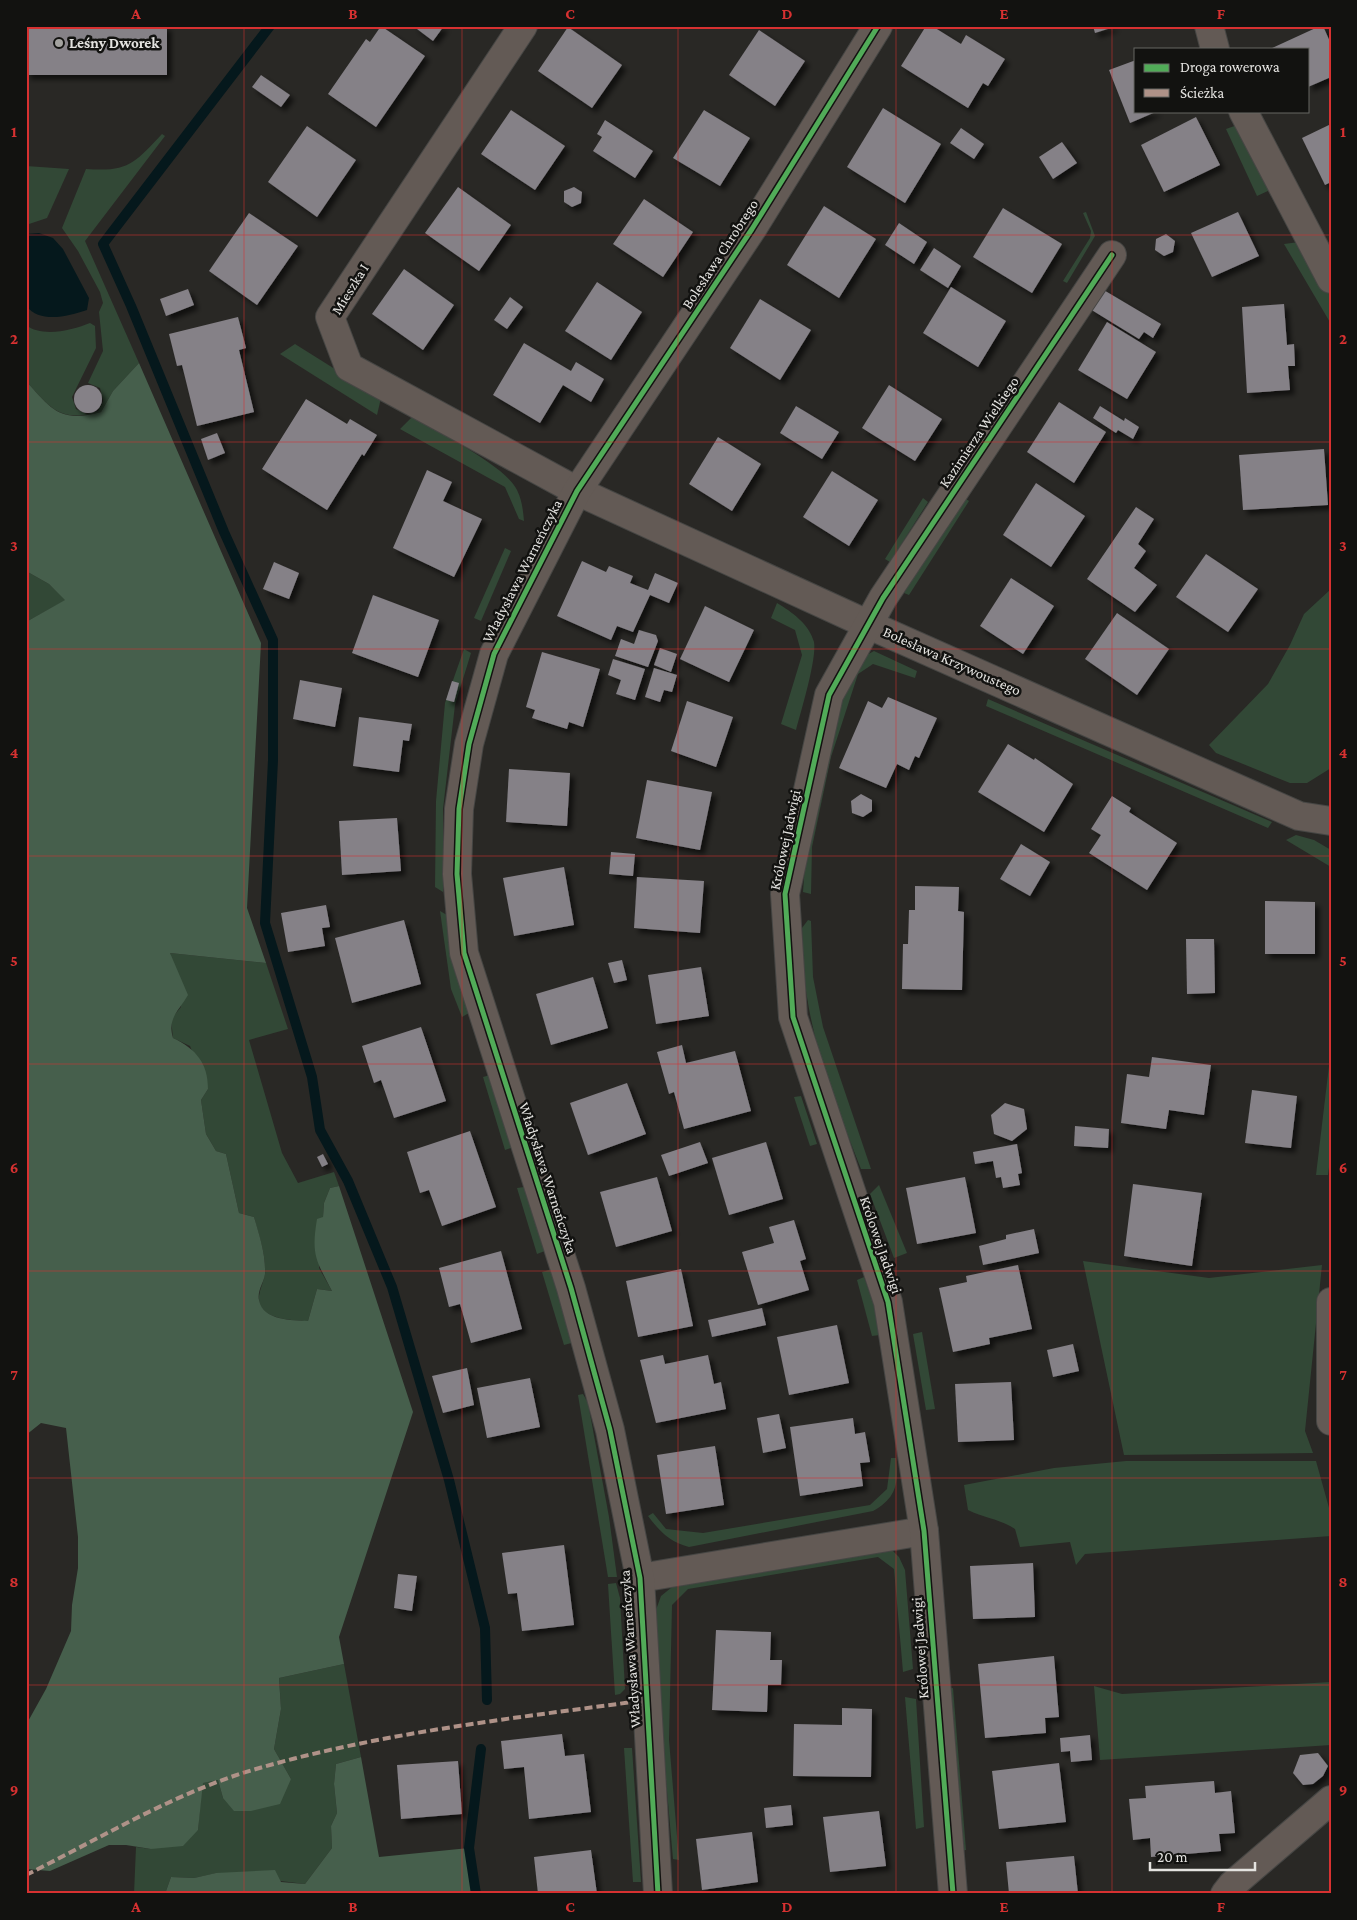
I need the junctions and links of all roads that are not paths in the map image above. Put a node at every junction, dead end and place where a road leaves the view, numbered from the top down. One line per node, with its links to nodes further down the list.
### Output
1 (523, 26): 8 (street, Mieszka I)
2 (878, 26): 8 (street, Bolesława Chrobrego)
3 (1209, 26): 4 (street)
4 (1215, 48)
5 (1243, 112): 7 (street)
6 (1112, 256): 9 (street, Kazimierza Wielkiego)
7 (1331, 278)
8 (576, 491): 9 (street, Bolesława Krzywoustego); 14 (street, Władysława Warneńczyka)
9 (867, 624): 10 (street, Bolesława Krzywoustego); 13 (street, Królowej Jadwigi)
10 (1331, 821)
11 (1331, 1302): 12 (street)
12 (1331, 1421)
13 (924, 1531): 14 (street); 17 (street, Królowej Jadwigi)
14 (640, 1578): 16 (street, Władysława Warneńczyka)
15 (1331, 1800): 18 (street)
16 (658, 1894)
17 (953, 1894)
18 (1225, 1894)

